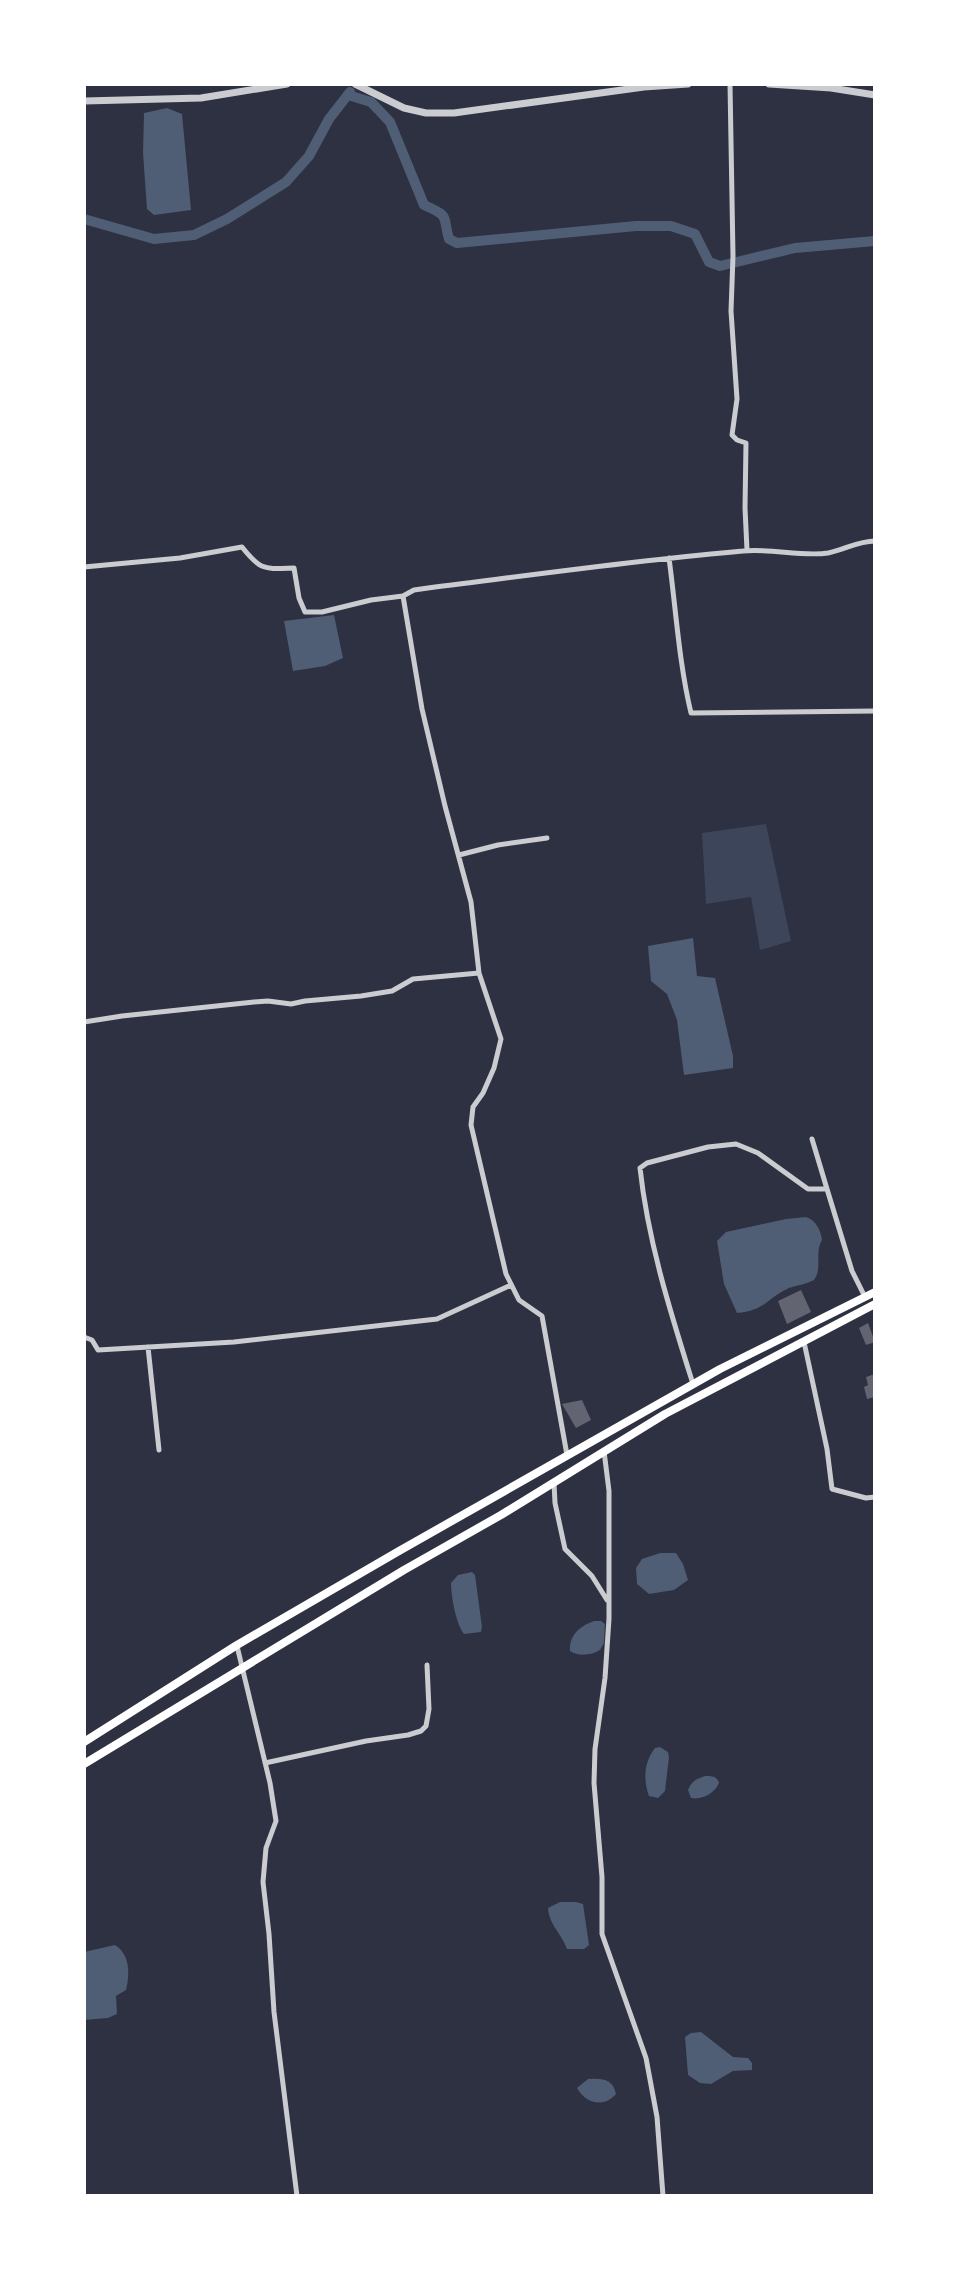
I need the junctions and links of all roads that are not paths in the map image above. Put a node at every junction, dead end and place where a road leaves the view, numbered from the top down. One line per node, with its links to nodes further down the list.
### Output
1 (287, 84): 7 (street)
2 (355, 84): 3 (street)
3 (688, 84)
4 (730, 84): 9 (street)
5 (769, 84): 6 (street)
6 (875, 95)
7 (84, 101)
8 (875, 541): 9 (street)
9 (747, 550): 10 (street)
10 (669, 558): 12 (street); 13 (street)
11 (84, 567): 12 (street)
12 (403, 596): 15 (street)
13 (875, 711)
14 (547, 838): 15 (street)
15 (459, 855): 16 (street)
16 (479, 973): 17 (street); 20 (street)
17 (84, 1022)
18 (812, 1139): 19 (street)
19 (827, 1189): 22 (street); 27 (street)
20 (511, 1285): 26 (street); 30 (street)
21 (875, 1292): 22 (main road)
22 (865, 1297): 27 (main road)
23 (875, 1304): 25 (main road)
24 (84, 1337): 26 (street)
25 (804, 1342): 29 (main road); 32 (street)
26 (148, 1347): 28 (street)
27 (693, 1384): 30 (main road)
28 (159, 1450)
29 (604, 1450): 31 (main road); 33 (street)
30 (567, 1456): 34 (main road)
31 (554, 1482): 33 (street); 36 (main road)
32 (875, 1497)
33 (609, 1602): 41 (street)
34 (237, 1645): 36 (street); 37 (main road)
35 (427, 1665): 38 (street)
36 (243, 1669): 38 (street); 39 (main road)
37 (84, 1742)
38 (265, 1763): 40 (street)
39 (84, 1764)
40 (297, 2196)
41 (663, 2196)

